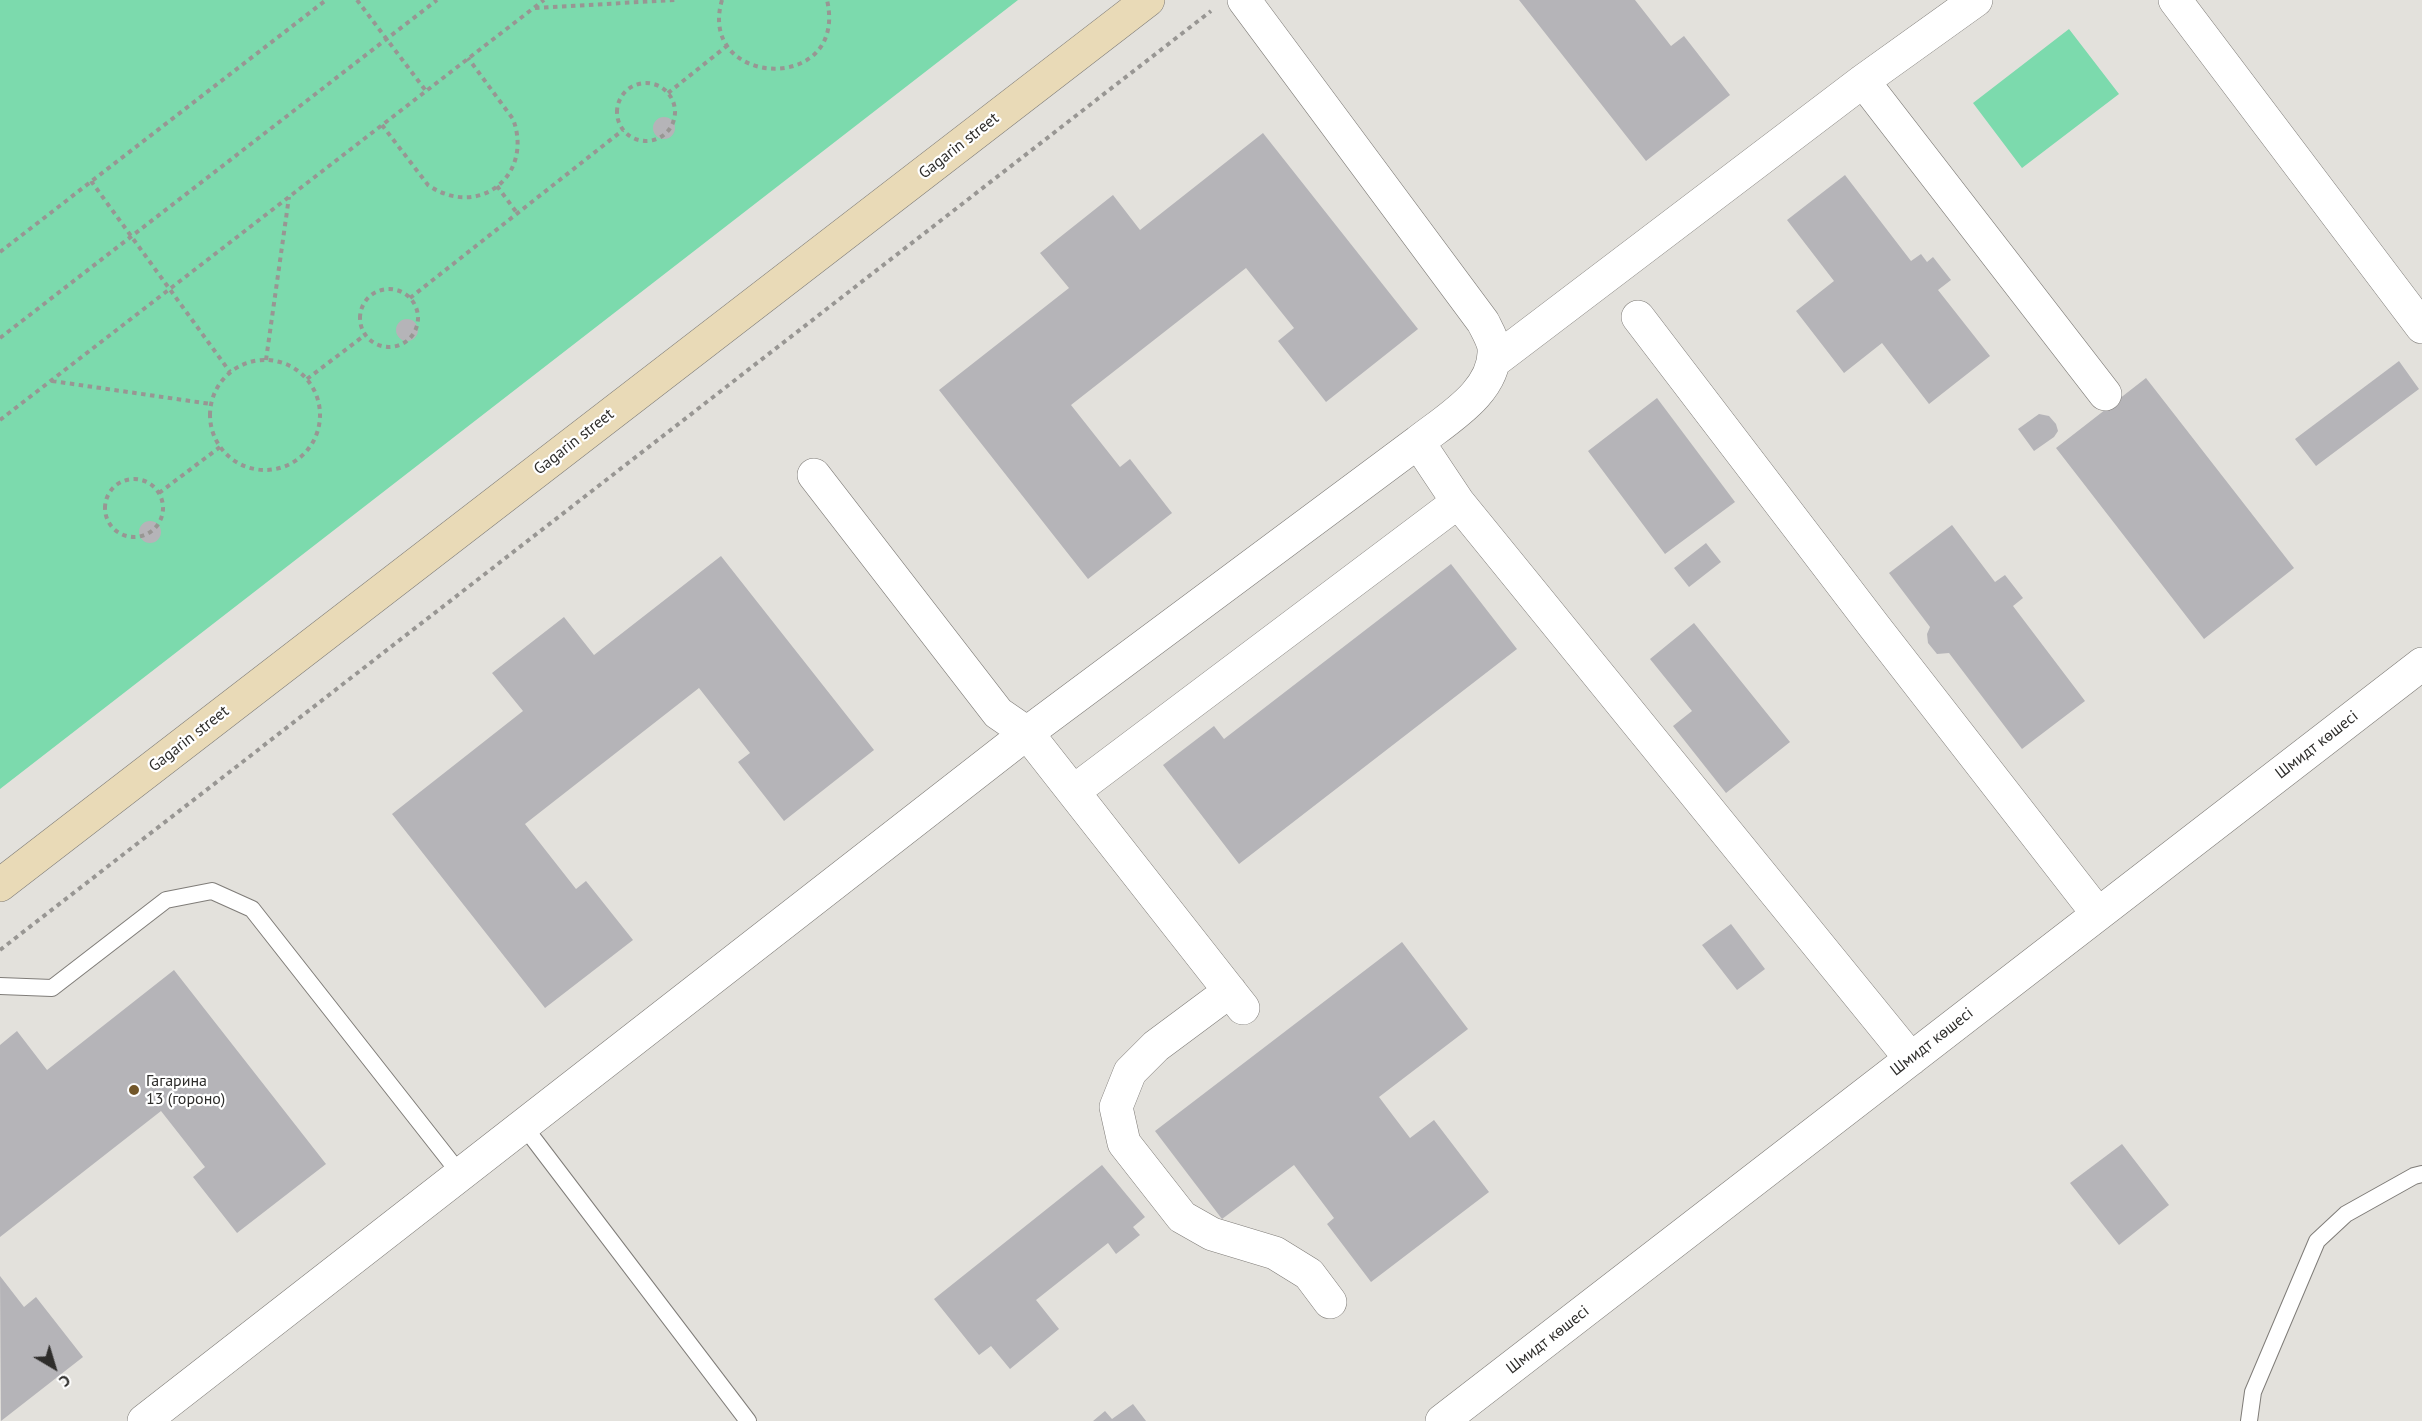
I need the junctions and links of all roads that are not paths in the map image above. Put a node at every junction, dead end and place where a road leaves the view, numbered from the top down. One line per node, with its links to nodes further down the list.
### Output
1 (1148, 0): 16 (main road, Gagarin street)
2 (1976, 0): 5 (street)
3 (2175, 0): 7 (street)
4 (1229, 4): 8 (street)
5 (1863, 81): 8 (street); 9 (street)
6 (1638, 317): 17 (street)
7 (2422, 327)
8 (1493, 362): 10 (street)
9 (2105, 394)
10 (1418, 442): 12 (street); 14 (street)
11 (814, 475): 14 (street)
12 (1458, 502): 15 (street); 19 (street)
13 (2422, 664): 17 (street, Шмидт көшесі)
14 (1027, 733): 15 (street); 20 (street)
15 (1074, 791): 23 (street)
16 (0, 885)
17 (2098, 914): 19 (street, Шмидт көшесі)
18 (0, 986): 22 (lane)
19 (1911, 1059): 26 (street, Шмидт көшесі)
20 (523, 1125): 22 (street); 25 (lane)
21 (2422, 1174): 27 (lane)
22 (461, 1175): 24 (street)
23 (1330, 1302)
24 (144, 1421)
25 (748, 1421)
26 (1442, 1421)
27 (2249, 1421)

